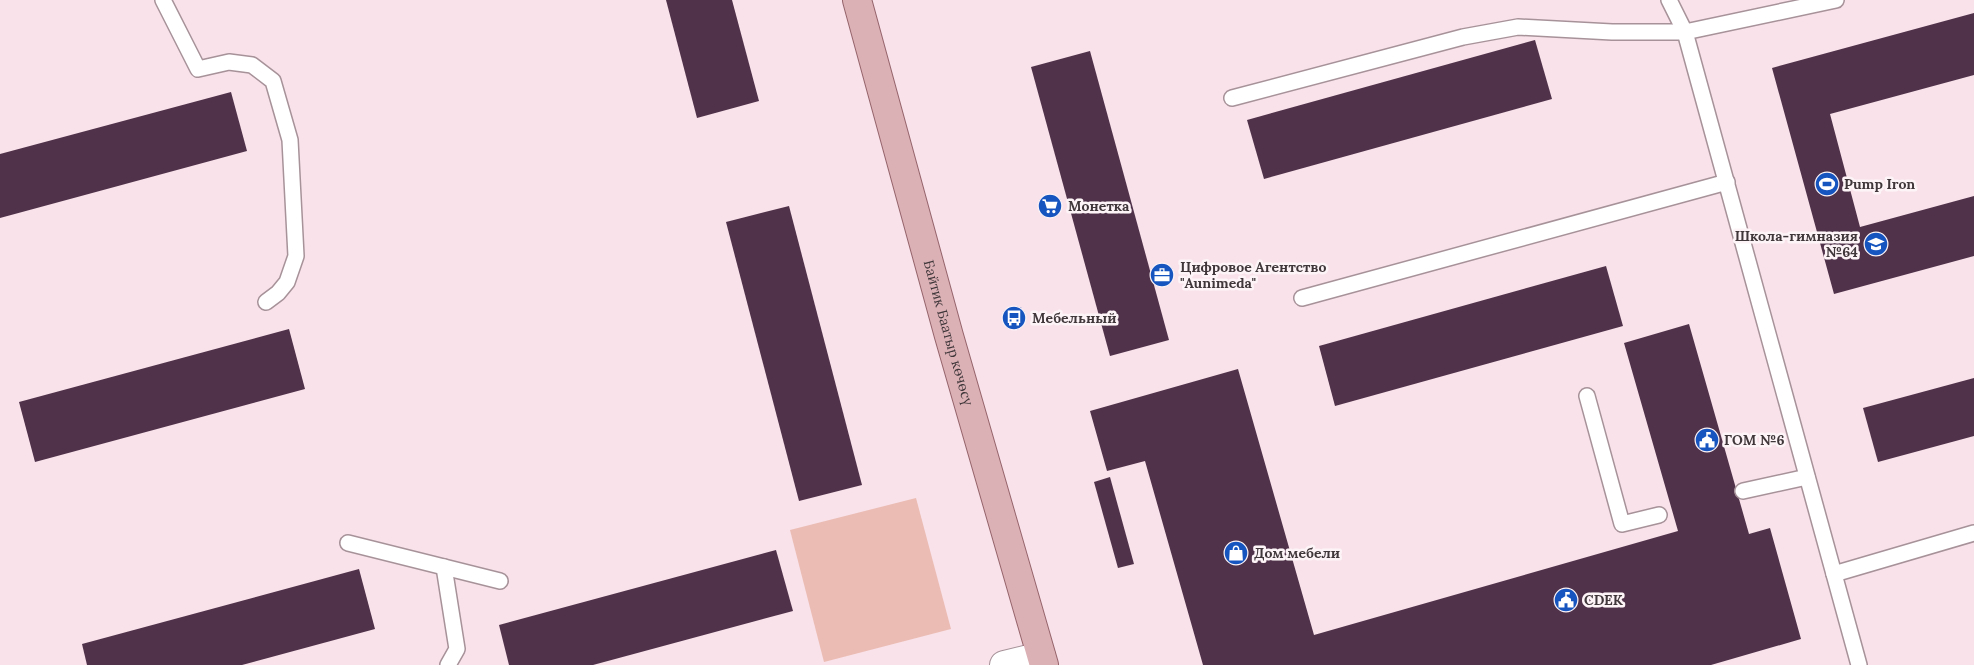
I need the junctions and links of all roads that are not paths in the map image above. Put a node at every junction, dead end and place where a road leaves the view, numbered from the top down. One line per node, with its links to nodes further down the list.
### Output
1 (163, 0): 9 (lane)
2 (857, 0): 19 (main road, Байтик Баатыр көчөсү)
3 (1669, 0): 5 (lane)
4 (1836, 0): 5 (lane)
5 (1685, 32): 6 (lane); 7 (lane)
6 (1232, 98)
7 (1727, 182): 8 (lane); 11 (lane)
8 (1302, 298)
9 (266, 302)
10 (1587, 396): 13 (lane)
11 (1807, 477): 12 (lane); 17 (lane)
12 (1743, 491)
13 (1659, 515)
14 (1974, 533): 17 (lane)
15 (348, 543): 16 (lane)
16 (444, 567): 18 (lane); 20 (lane)
17 (1834, 574): 22 (lane)
18 (500, 581)
19 (1042, 660): 21 (street)
20 (448, 665)
21 (1004, 665)
22 (1859, 665)

